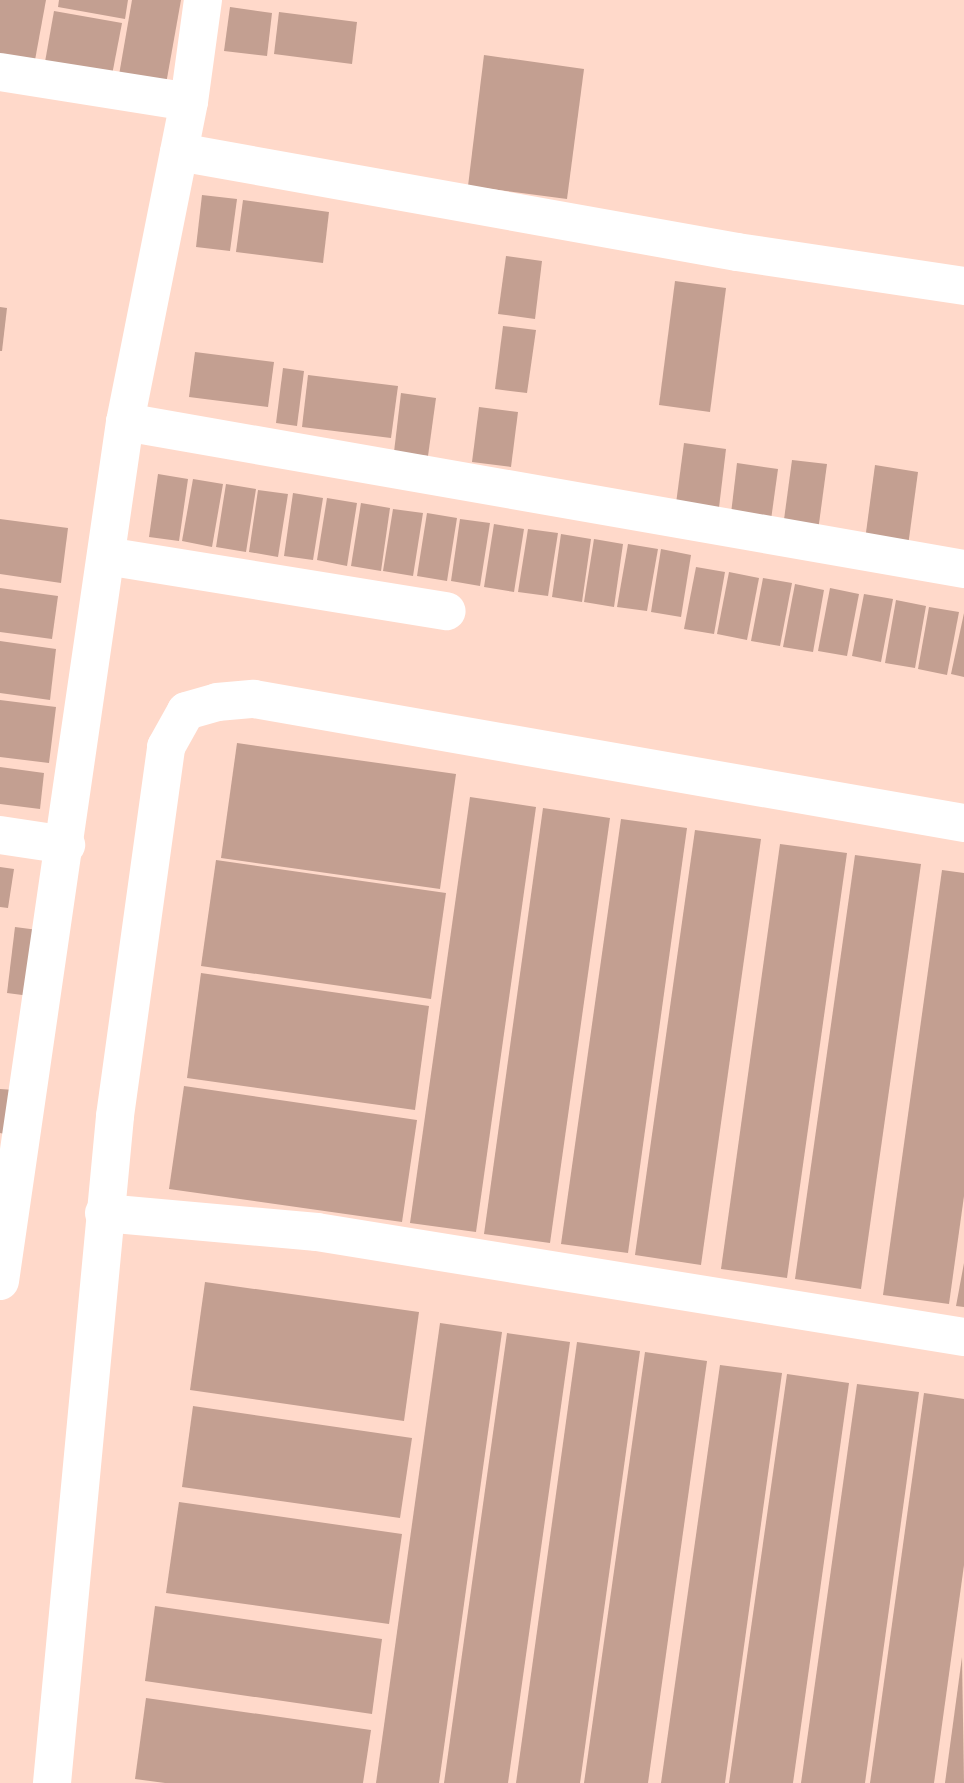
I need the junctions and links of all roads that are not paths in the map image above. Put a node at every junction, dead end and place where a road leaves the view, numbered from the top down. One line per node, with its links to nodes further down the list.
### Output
1 (203, 0): 3 (street)
2 (0, 72): 3 (street)
3 (189, 102): 4 (street)
4 (179, 152): 5 (street); 6 (street)
5 (964, 286)
6 (125, 422): 7 (street); 8 (street)
7 (106, 556): 9 (street); 12 (street)
8 (964, 569)
9 (447, 611)
10 (964, 823): 13 (street)
11 (0, 835): 12 (street)
12 (66, 845): 14 (street)
13 (104, 1213): 15 (street); 16 (street)
14 (0, 1281)
15 (964, 1337)
16 (52, 1783)

